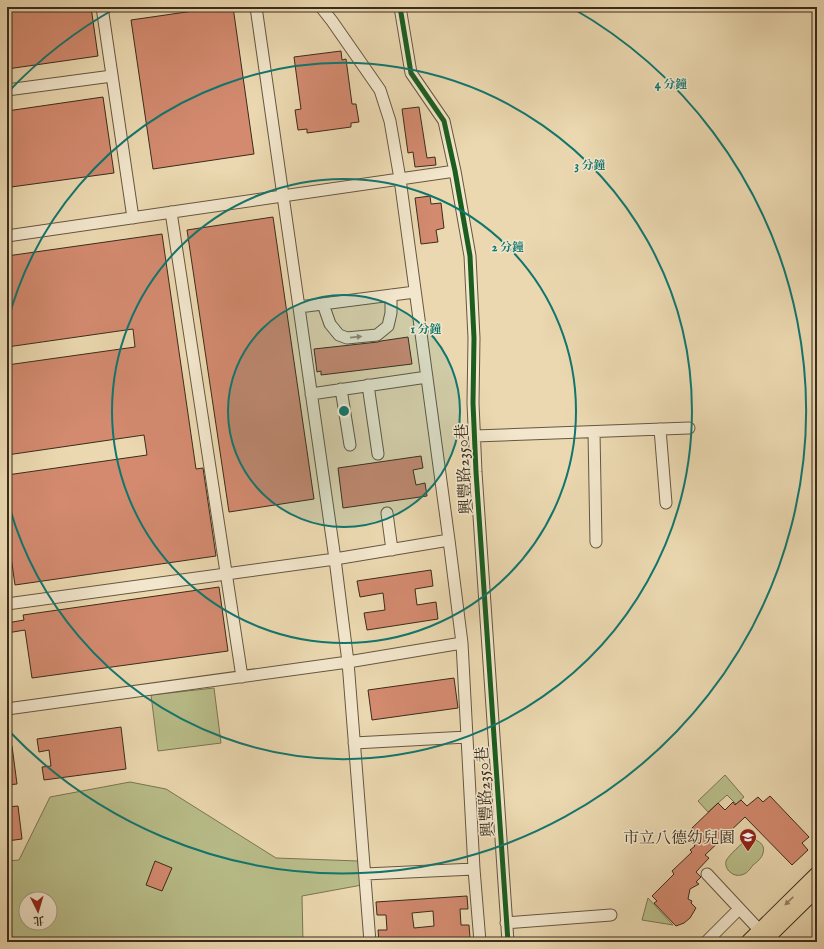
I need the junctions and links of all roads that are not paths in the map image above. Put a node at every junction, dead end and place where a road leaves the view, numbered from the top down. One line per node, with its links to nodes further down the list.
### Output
1 (102, 7): 5 (street)
2 (256, 7): 9 (street)
3 (321, 7): 8 (street)
4 (400, 7): 7 (street, 興豐路2350巷)
5 (112, 76): 6 (street); 11 (street)
6 (7, 90)
7 (455, 170): 8 (street); 24 (street, 興豐路2350巷)
8 (400, 178): 9 (street); 13 (street)
9 (283, 196): 10 (street); 16 (street)
10 (172, 212): 11 (street); 33 (street)
11 (133, 218): 12 (street)
12 (7, 236)
13 (415, 292): 14 (street); 17 (street)
14 (391, 295): 15 (street); 15 (street, one-way to 14)
15 (324, 304): 16 (street)
16 (299, 307): 20 (street)
17 (427, 377): 18 (street); 29 (street)
18 (368, 385): 19 (street); 26 (street)
19 (341, 390): 20 (street); 25 (street)
20 (311, 394): 32 (street)
21 (689, 428): 22 (street)
22 (660, 429): 23 (street); 27 (street)
23 (594, 432): 24 (street); 30 (street)
24 (475, 436): 48 (street, 興豐路2350巷)
25 (350, 445)
26 (378, 454)
27 (666, 503)
28 (387, 513): 31 (street)
29 (449, 540): 31 (street); 35 (street)
30 (596, 542)
31 (392, 550): 32 (street)
32 (335, 559): 33 (street); 36 (street)
33 (226, 574): 34 (street); 37 (street)
34 (7, 604)
35 (462, 643): 36 (street); 39 (street)
36 (348, 662): 37 (street); 40 (street)
37 (242, 677): 38 (street)
38 (7, 709)
39 (467, 737): 40 (street); 41 (street)
40 (354, 743): 42 (street)
41 (474, 869): 42 (street); 51 (street)
42 (365, 874): 50 (street)
43 (707, 874): 46 (street)
44 (817, 874): 49 (main road, one-way to 49)
45 (817, 889): 49 (main road)
46 (740, 909): 49 (street); 53 (street)
47 (612, 915): 48 (street)
48 (506, 923): 52 (street, 興豐路2350巷)
49 (763, 937): 54 (main road)
50 (370, 942)
51 (480, 942)
52 (508, 942)
53 (706, 942)
54 (748, 942)

